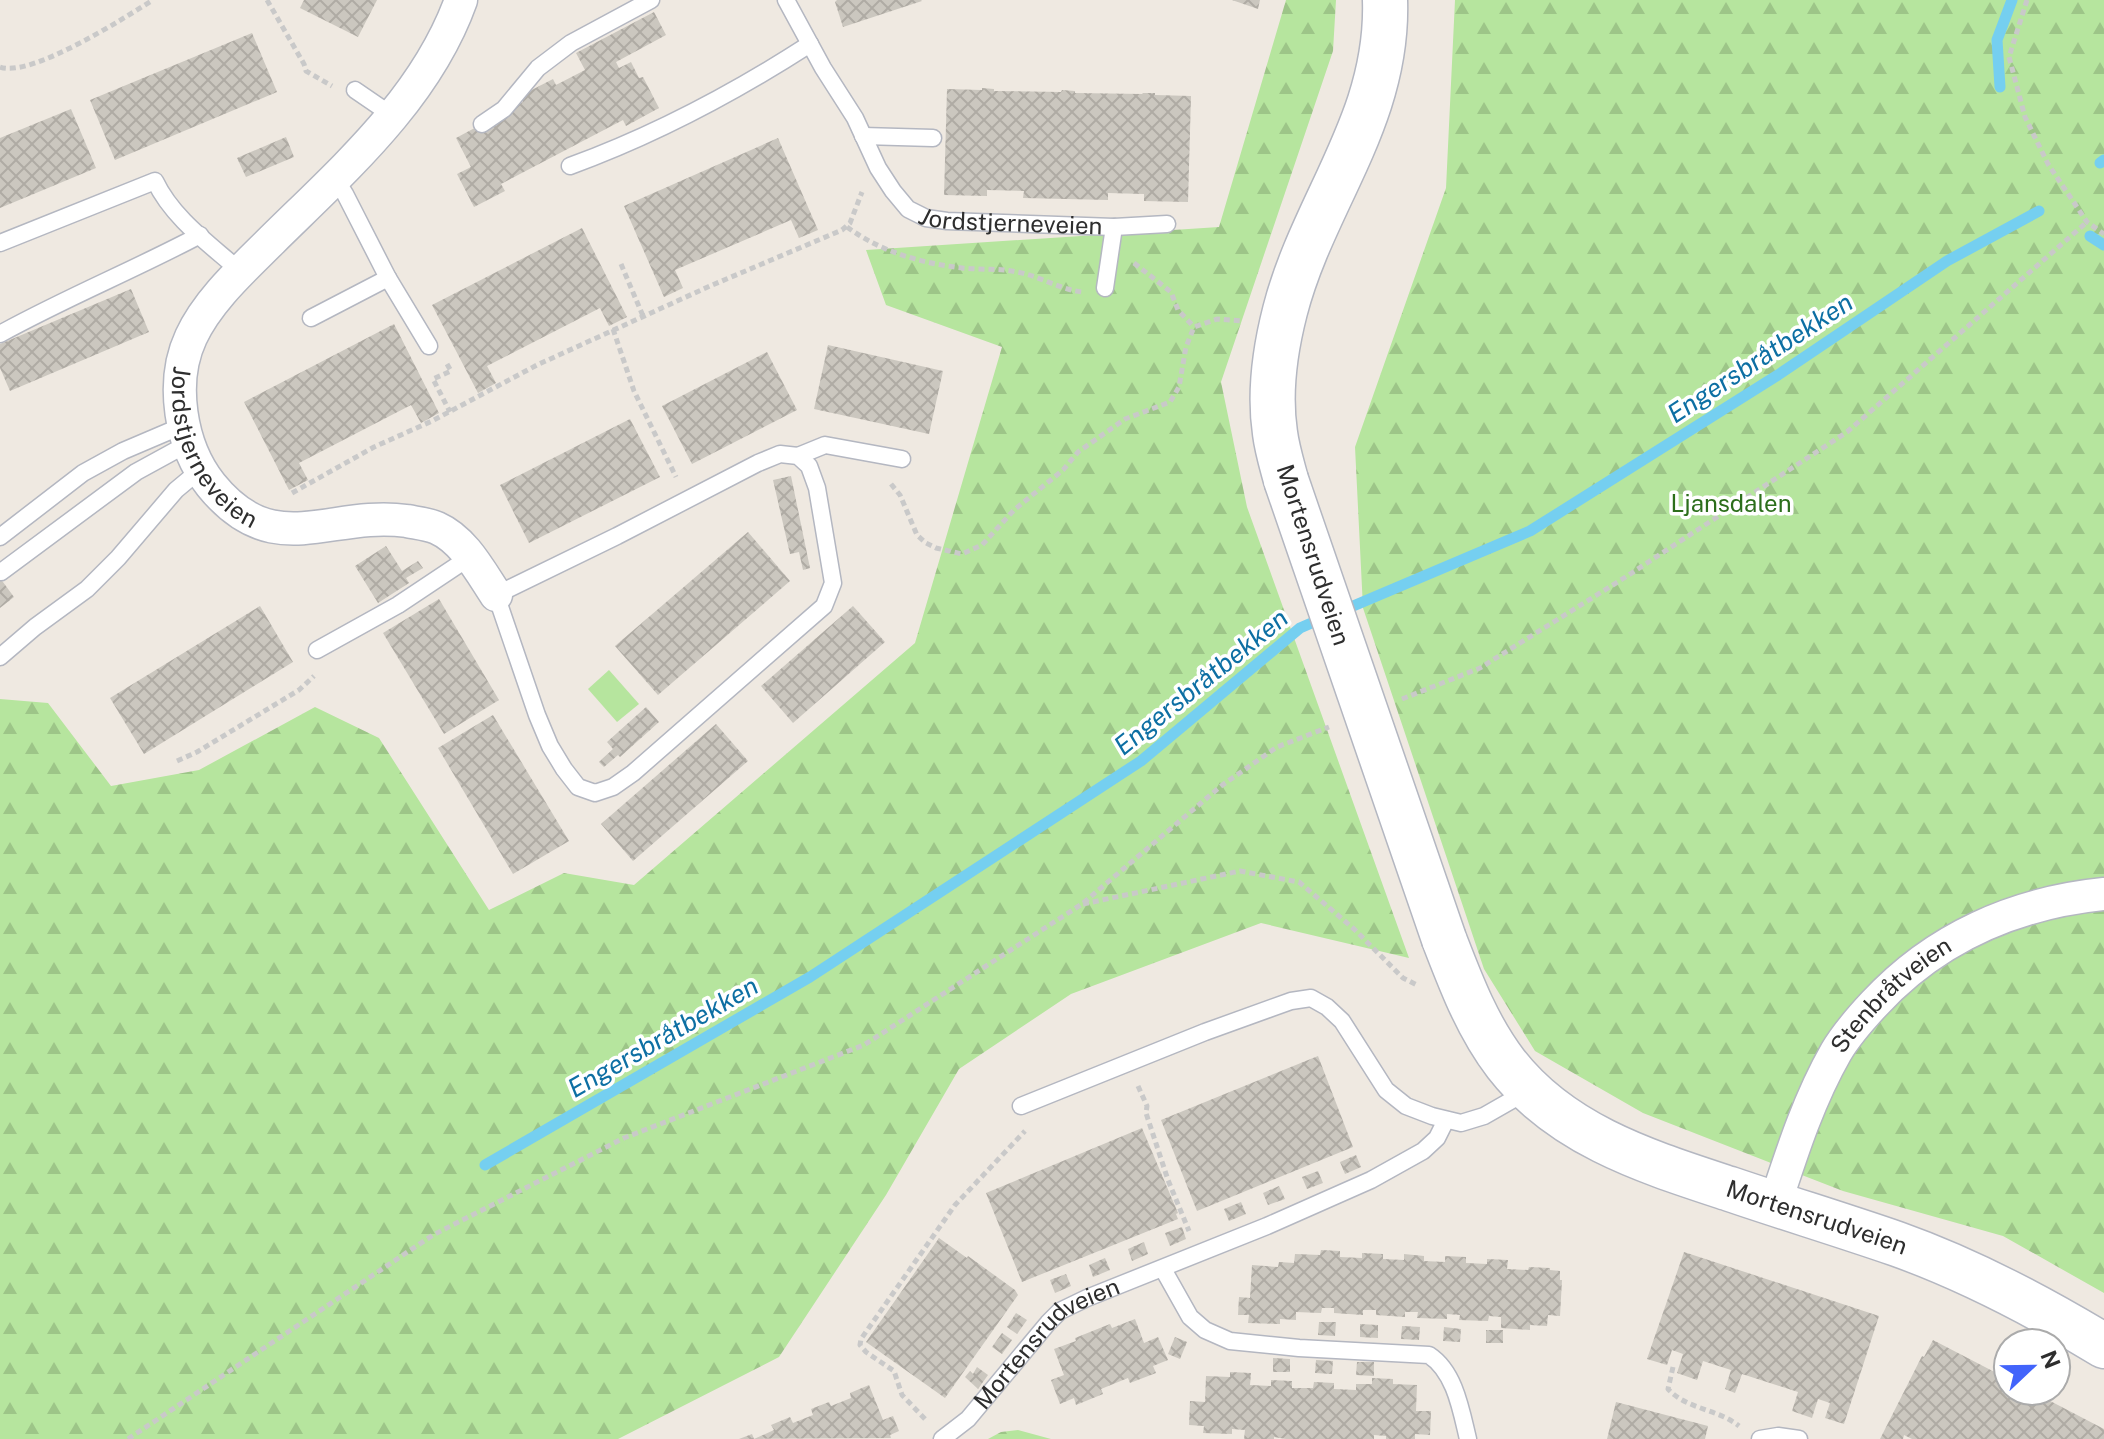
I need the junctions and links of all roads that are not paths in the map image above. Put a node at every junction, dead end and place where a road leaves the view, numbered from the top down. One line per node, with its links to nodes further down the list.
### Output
1 (461, 0): 7 (street, Jordstjerneveien)
2 (651, 0): 8 (lane)
3 (786, 0): 5 (lane, Jordstjerneveien)
4 (1385, 0): 33 (street, Mortensrudveien, bridge)
5 (810, 44): 9 (lane, Jordstjerneveien); 11 (lane)
6 (355, 90): 7 (lane)
7 (393, 116): 12 (street, Jordstjerneveien)
8 (482, 124)
9 (863, 136): 10 (lane); 14 (lane, Jordstjerneveien)
10 (933, 138)
11 (570, 166)
12 (335, 178): 17 (street, Jordstjerneveien); 18 (lane)
13 (1167, 224): 14 (lane, Jordstjerneveien)
14 (1114, 227): 19 (lane)
15 (200, 235): 16 (lane); 17 (lane); 21 (lane)
16 (0, 243)
17 (241, 272): 23 (street, Jordstjerneveien)
18 (388, 278): 20 (lane); 22 (lane)
19 (1105, 288)
20 (311, 318)
21 (0, 334)
22 (429, 346)
23 (191, 446): 26 (lane); 27 (street, Jordstjerneveien); 28 (lane); 31 (lane)
24 (798, 456): 25 (lane); 29 (lane); 29 (lane, Jordstjerneveien)
25 (902, 459)
26 (0, 537)
27 (470, 557): 29 (street, Jordstjerneveien); 30 (lane)
28 (1, 572)
29 (496, 595)
30 (317, 650)
31 (0, 657)
32 (2104, 894): 36 (street, Stenbråtveien)
33 (1530, 1090): 35 (lane); 36 (street, Mortensrudveien)
34 (1021, 1106): 35 (lane)
35 (1446, 1120): 37 (lane, Mortensrudveien)
36 (1775, 1204): 38 (street, Mortensrudveien)
37 (1163, 1269): 39 (lane, Mortensrudveien); 40 (lane)
38 (2104, 1346)
39 (942, 1439)
40 (1468, 1439)
41 (1760, 1439): 42 (lane)
42 (1799, 1439)

